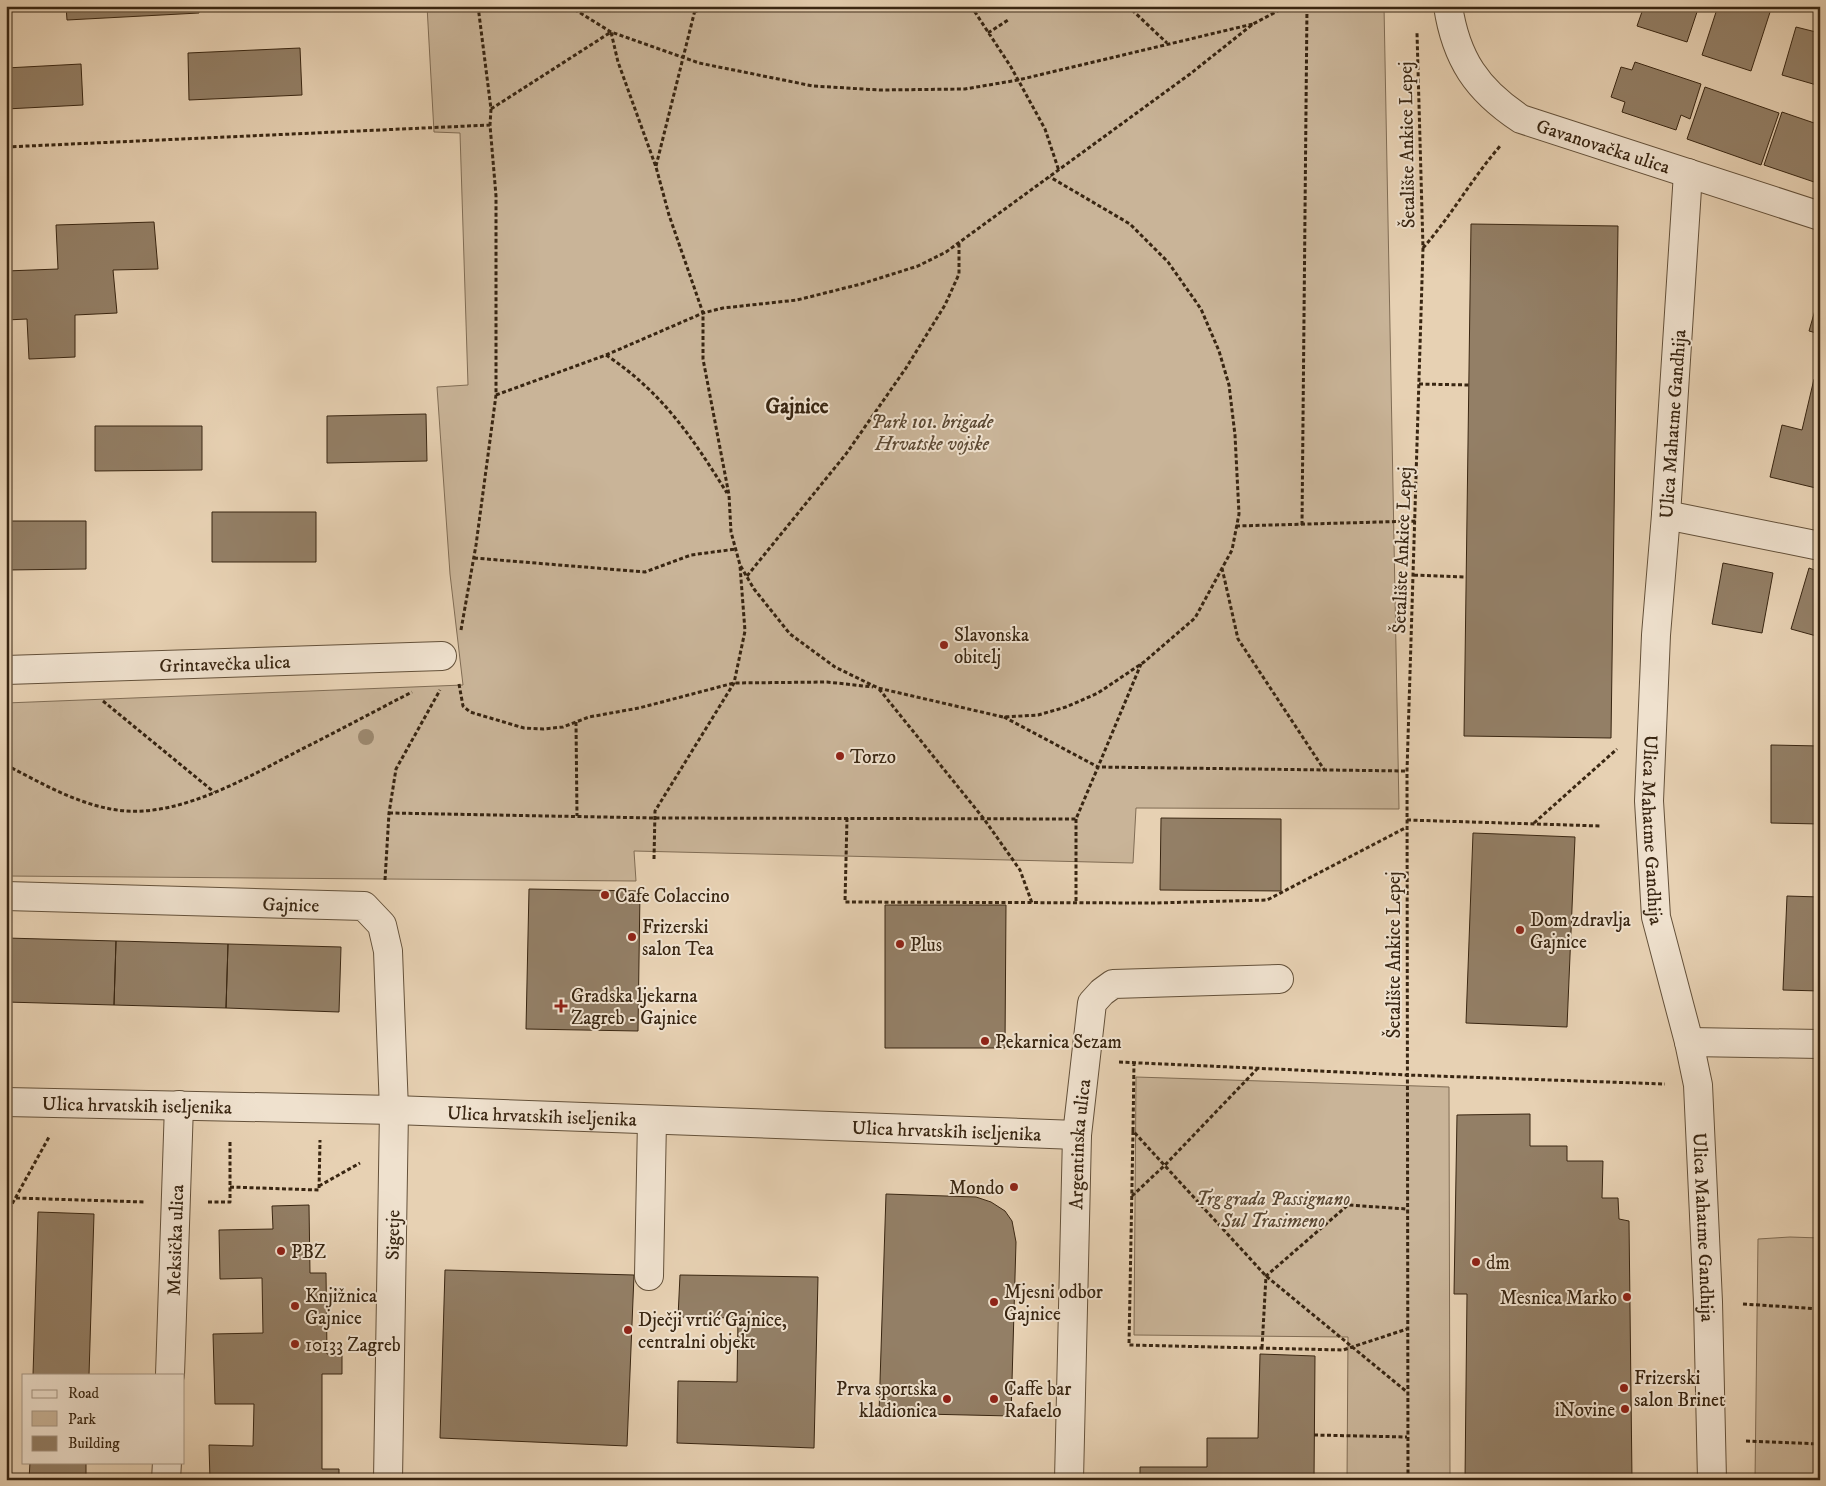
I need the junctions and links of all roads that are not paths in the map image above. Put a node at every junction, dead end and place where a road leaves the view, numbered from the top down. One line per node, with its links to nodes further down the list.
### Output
1 (1448, 6): 2 (street, Gavanovačka ulica)
2 (1688, 173): 3 (street, Gavanovačka ulica); 4 (street, Ulica Mahatme Gandhija)
3 (1820, 216)
4 (1666, 515): 5 (street); 10 (street, Ulica Mahatme Gandhija)
5 (1820, 546)
6 (453, 657): 7 (street, Grintavečka ulica)
7 (6, 670)
8 (6, 896): 14 (street, Gajnice)
9 (1279, 979): 16 (street, Argentinska ulica)
10 (1689, 1042): 11 (street); 23 (street, Ulica Mahatme Gandhija)
11 (1820, 1044)
12 (6, 1102): 13 (street, Ulica hrvatskih iseljenika)
13 (179, 1105): 14 (street, Ulica hrvatskih iseljenika); 18 (street, Meksička ulica)
14 (394, 1110): 15 (street, Ulica hrvatskih iseljenika); 21 (street, Sigetje)
15 (652, 1120): 16 (street, Ulica hrvatskih iseljenika); 17 (street)
16 (1077, 1135): 22 (street, Argentinska ulica)
17 (649, 1276)
18 (170, 1374)
19 (167, 1464): 20 (street)
20 (166, 1480)
21 (388, 1480)
22 (1069, 1480)
23 (1712, 1480)

